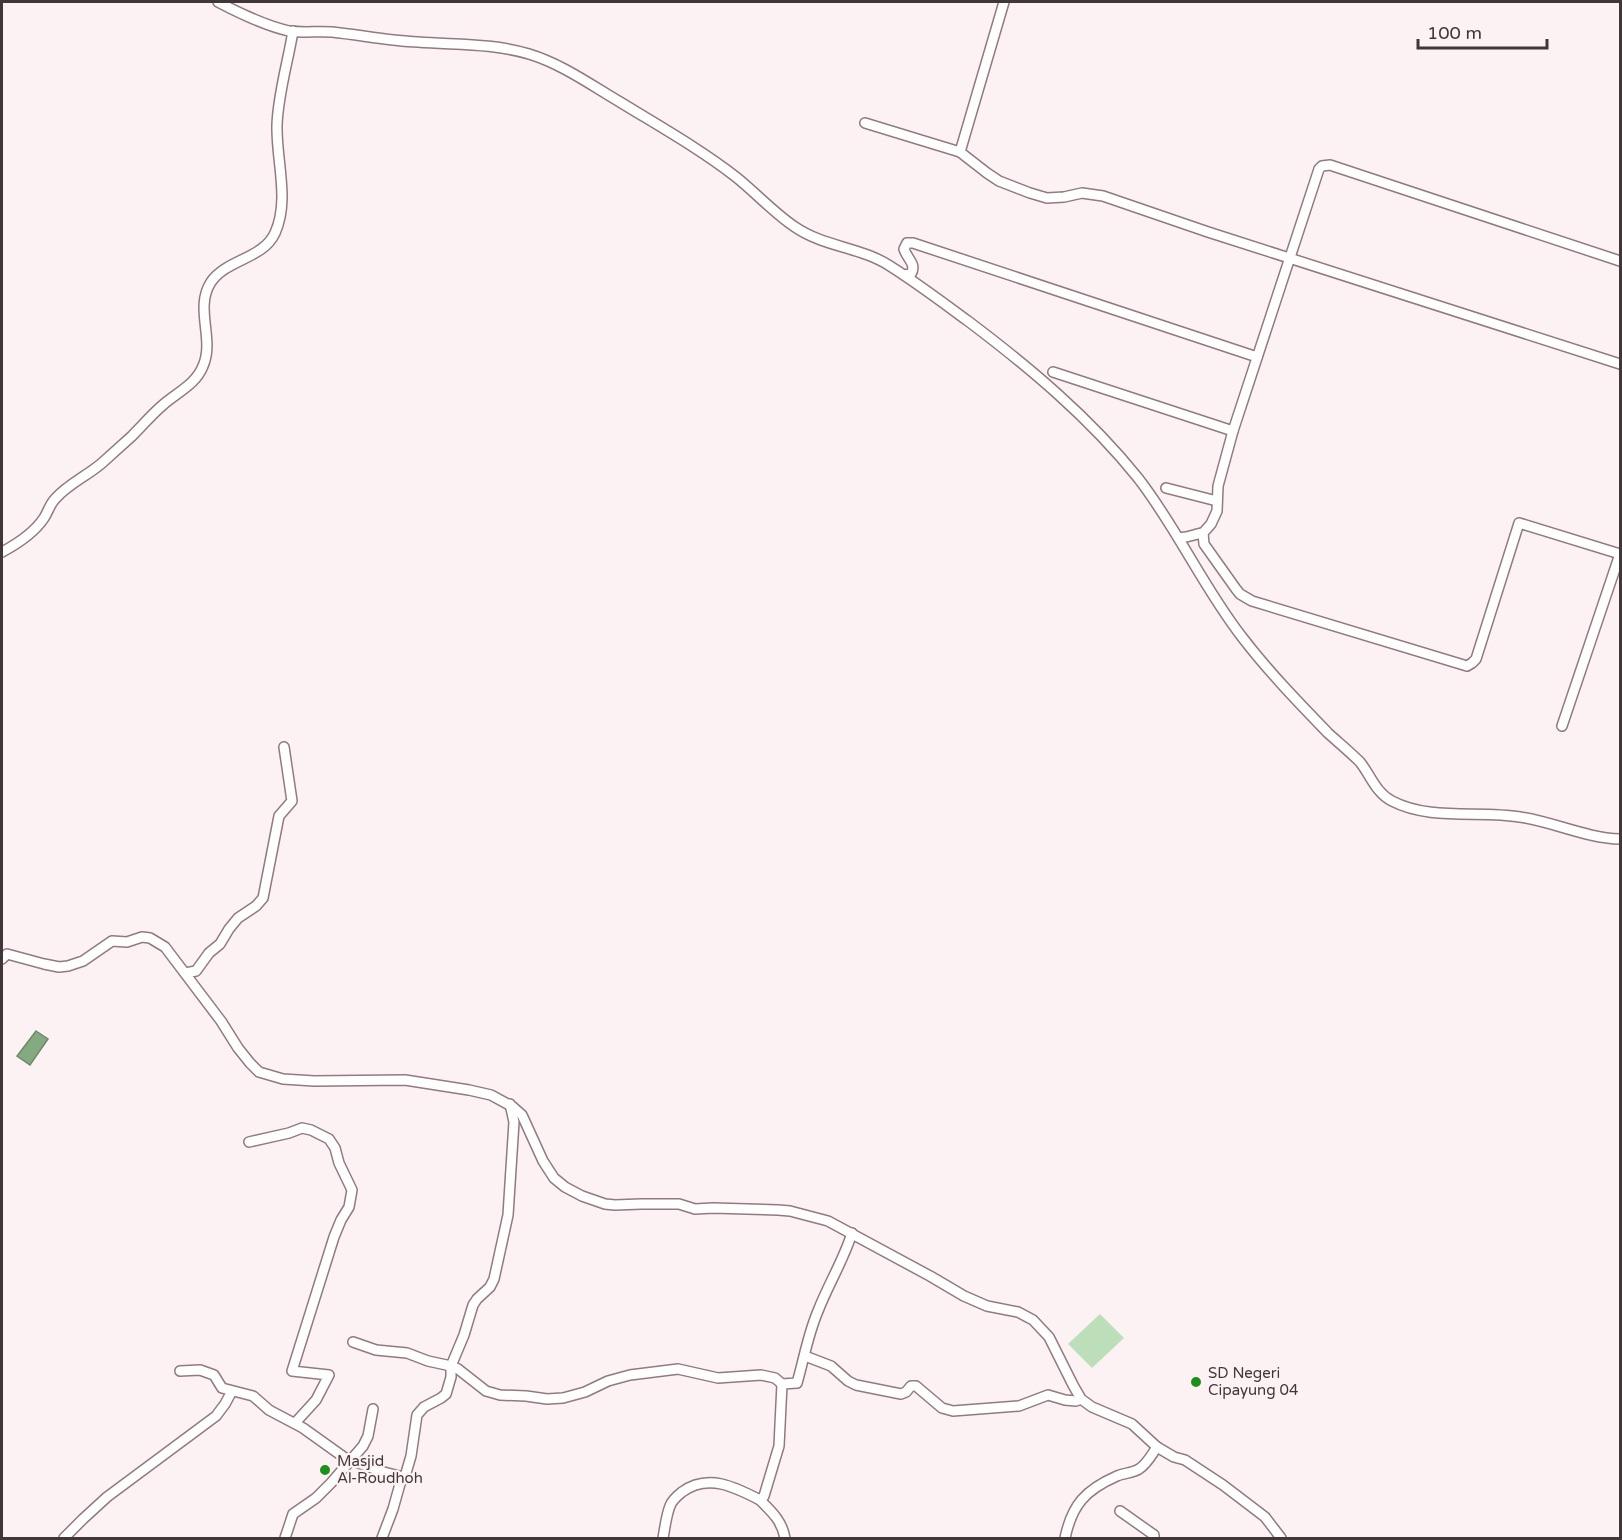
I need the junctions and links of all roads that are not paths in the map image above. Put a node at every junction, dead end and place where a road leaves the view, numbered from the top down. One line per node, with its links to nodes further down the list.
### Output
1 (218, 2): 3 (street)
2 (1004, 2): 5 (street)
3 (293, 31): 8 (street); 17 (street)
4 (866, 123): 5 (street)
5 (960, 153): 6 (street)
6 (1290, 258): 7 (street); 9 (street); 10 (street)
7 (1620, 261)
8 (904, 275): 9 (street); 16 (street)
9 (1257, 357): 12 (street)
10 (1620, 364)
11 (1053, 372): 12 (street)
12 (1233, 432): 14 (street)
13 (1166, 488): 14 (street)
14 (1217, 501): 15 (street)
15 (1203, 533): 16 (street); 18 (street)
16 (1178, 537): 21 (street)
17 (2, 552)
18 (1620, 554): 19 (street)
19 (1562, 726)
20 (284, 747): 23 (street)
21 (1620, 839)
22 (2, 958): 23 (street)
23 (185, 973): 24 (street)
24 (510, 1104): 26 (street); 29 (street)
25 (249, 1142): 35 (street)
26 (852, 1233): 28 (street); 33 (street)
27 (353, 1342): 29 (street)
28 (804, 1356): 31 (street); 33 (street)
29 (451, 1366): 31 (street); 38 (street)
30 (180, 1371): 32 (street)
31 (783, 1384): 39 (street)
32 (232, 1392): 35 (street); 42 (street)
33 (1081, 1399): 36 (street)
34 (373, 1409): 37 (street)
35 (295, 1423): 37 (street)
36 (1157, 1447): 46 (street); 48 (street)
37 (352, 1461): 38 (street); 43 (street)
38 (403, 1477): 41 (street)
39 (760, 1500): 44 (street); 45 (street)
40 (1120, 1511): 47 (street)
41 (385, 1537)
42 (66, 1538)
43 (285, 1539)
44 (663, 1539)
45 (785, 1539)
46 (1065, 1539)
47 (1154, 1539)
48 (1281, 1539)

